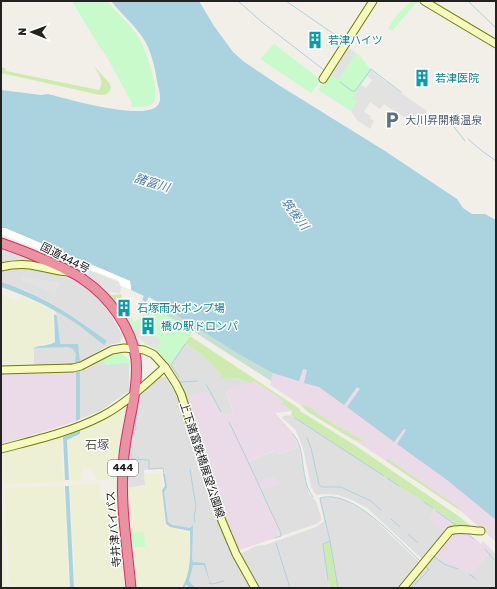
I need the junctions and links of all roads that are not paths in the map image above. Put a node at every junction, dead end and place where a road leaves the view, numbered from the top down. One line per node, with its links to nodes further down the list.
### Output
1 (373, 1): 4 (street)
2 (424, 1): 3 (street)
3 (496, 44)
4 (323, 79)
5 (1, 243): 7 (highway, 国道444号 / 444)
6 (1, 267): 7 (street)
7 (70, 272): 8 (highway, 国道444号 / 444)
8 (134, 349): 9 (street, 上下諸富鉄橋展望公園線); 10 (street, 上下諸富鉄橋展望公園線); 11 (highway, 寺井津バイパス / 444)
9 (165, 367): 11 (street); 15 (street, 上下諸富鉄橋展望公園線)
10 (1, 370)
11 (134, 394): 12 (street); 14 (highway, 寺井津バイパス / 444)
12 (1, 449)
13 (481, 531): 16 (street)
14 (131, 588)
15 (255, 588)
16 (403, 588)

